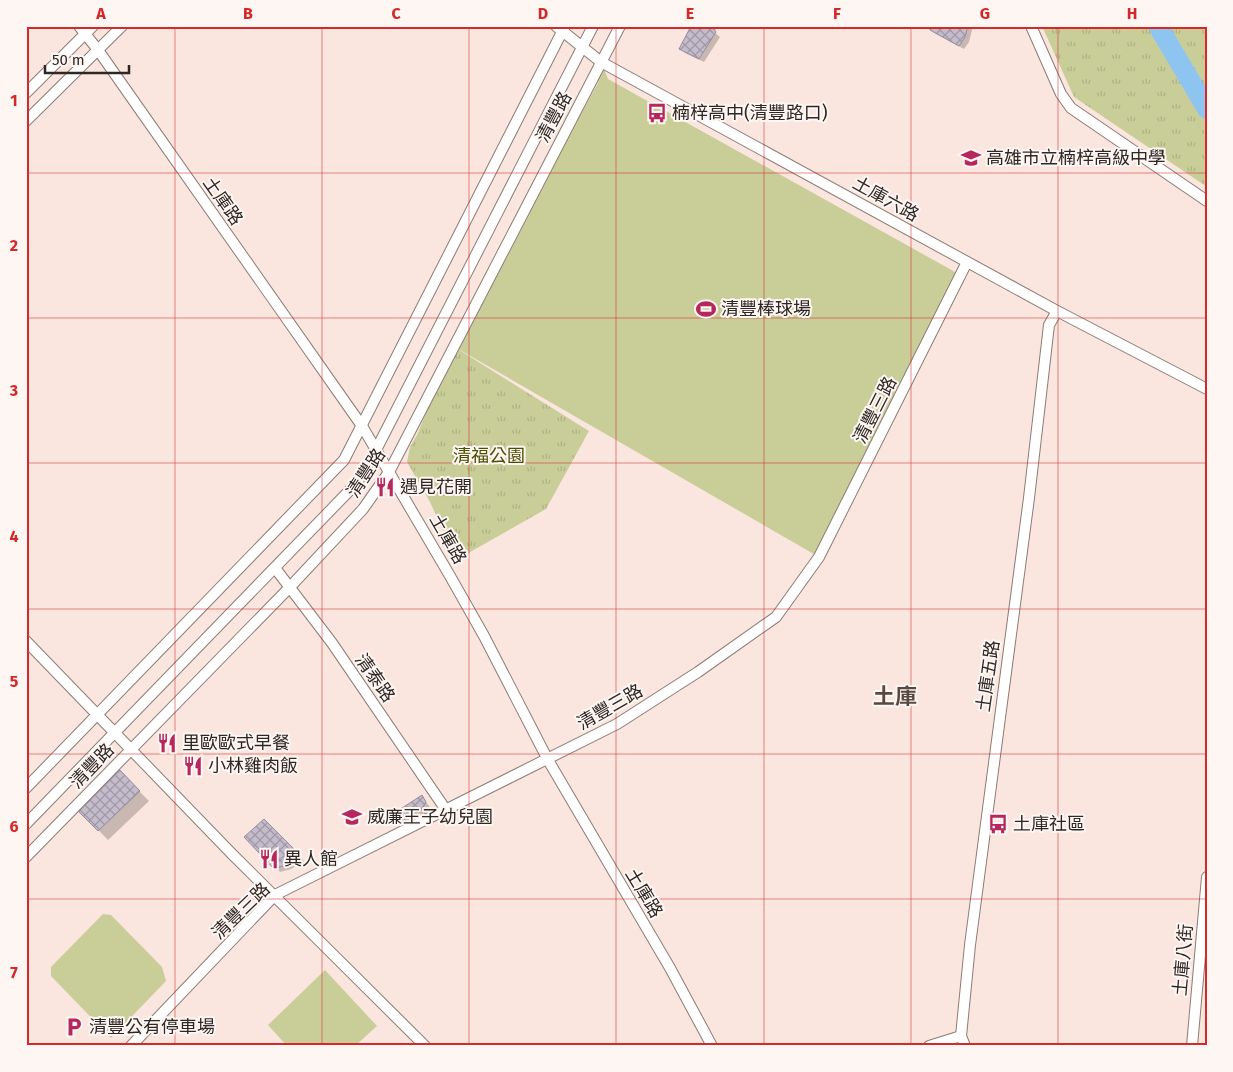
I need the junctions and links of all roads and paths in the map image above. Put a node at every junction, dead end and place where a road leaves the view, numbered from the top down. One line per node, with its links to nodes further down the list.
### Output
1 (122, 26): 8 (street)
2 (593, 26): 7 (street, 清豐路)
3 (620, 26): 9 (street, 清豐路)
4 (1031, 26): 12 (street)
5 (561, 28): 7 (street, 土庫六路); 16 (street, 清豐路)
6 (86, 29): 8 (street, 土庫路); 10 (street)
7 (582, 47): 9 (street, 土庫六路); 17 (street, 清豐路)
8 (98, 50): 11 (street); 16 (street, 土庫路)
9 (602, 62): 13 (street, 土庫六路); 18 (street, 清豐路)
10 (26, 93)
11 (26, 121)
12 (1207, 201)
13 (967, 262): 14 (street, 土庫六路); 25 (street, 清豐三路)
14 (1056, 311): 15 (street, 土庫六路); 32 (street, 土庫五路)
15 (1207, 389)
16 (362, 426): 17 (street, 土庫路); 22 (street, 清豐路)
17 (376, 450): 18 (street, 土庫路); 19 (street, 清豐路)
18 (389, 472): 20 (street, 清豐路); 25 (street, 土庫路)
19 (275, 568): 20 (street, 清泰路); 23 (street, 清豐路)
20 (290, 587): 24 (street, 清豐路); 27 (street, 清泰路)
21 (26, 640): 22 (street)
22 (98, 714): 23 (street); 26 (street, 清豐路)
23 (115, 732): 24 (street); 28 (street, 清豐路)
24 (131, 748): 29 (street, 清豐路); 31 (street)
25 (548, 760): 27 (street, 清豐三路); 35 (street, 土庫路)
26 (26, 788)
27 (446, 810): 31 (street, 清豐三路)
28 (26, 824)
29 (26, 857)
30 (1207, 877): 37 (street, 土庫八街)
31 (275, 895): 33 (street, 清豐三路); 34 (street)
32 (963, 1041): 36 (street)
33 (131, 1046)
34 (425, 1046)
35 (712, 1046)
36 (929, 1046)
37 (1192, 1046)

